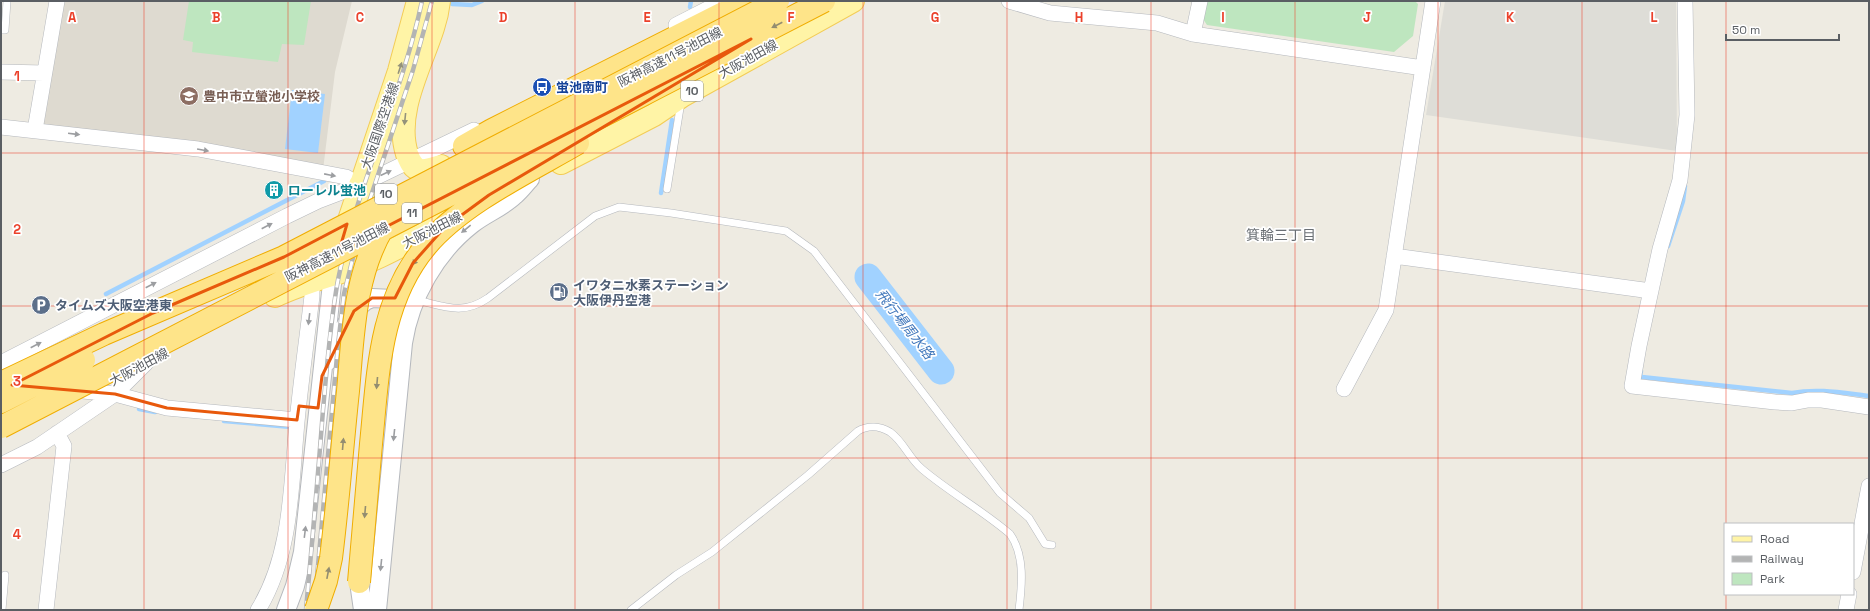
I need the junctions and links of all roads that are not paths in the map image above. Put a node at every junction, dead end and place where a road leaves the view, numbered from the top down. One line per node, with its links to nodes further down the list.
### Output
1 (7, 1): 16 (lane)
2 (57, 1): 21 (street)
3 (418, 1): 30 (main road, 大阪国際空港線, one-way to 3)
4 (439, 1): 26 (main road, 大阪国際空港線, one-way to 26)
5 (723, 1): 15 (street)
6 (747, 1): 62 (highway, 11, one-way to 6, bridge)
7 (760, 1): 27 (main road, 10)
8 (778, 1): 41 (highway, 阪神高速11号池田線 / 11, bridge)
9 (824, 1): 18 (highway, 阪神高速11号池田線 / 11, one-way to 18, bridge)
10 (853, 1): 22 (main road, 大阪池田線 / 10)
11 (1009, 1): 17 (street)
12 (1200, 1): 17 (street)
13 (1433, 1): 19 (street)
14 (1685, 1): 34 (street)
15 (705, 5): 26 (street)
16 (1, 30)
17 (1193, 34): 19 (street)
18 (751, 39): 48 (highway, 阪神高速11号池田線 / 11, bridge); 56 (highway, 11, one-way to 56, bridge)
19 (1423, 68): 31 (street)
20 (1, 72): 21 (street)
21 (44, 73): 25 (street)
22 (682, 96): 23 (main road, 大阪池田線 / 10); 29 (lane)
23 (654, 115): 28 (main road, 大阪池田線 / 10); 30 (main road)
24 (1, 127): 25 (street)
25 (35, 130): 30 (street, one-way to 30)
26 (410, 162): 27 (main road); 30 (street, one-way to 26)
27 (441, 166): 30 (main road, 10)
28 (530, 179): 32 (main road, 大阪池田線 / 10); 36 (street, one-way to 36)
29 (667, 189)
30 (360, 200): 32 (main road, 大阪国際空港線); 38 (street, one-way to 30); 41 (main road, 10)
31 (1394, 256): 34 (street); 42 (street)
32 (334, 274): 33 (main road, 大阪池田線 / 10); 40 (street)
33 (312, 280): 39 (main road, 大阪池田線 / 10); 47 (street, one-way to 47)
34 (1651, 291): 45 (street)
35 (392, 299): 36 (street); 37 (street); 40 (street)
36 (416, 300): 37 (street); 53 (lane)
37 (406, 327): 65 (street, one-way to 65)
38 (1, 363)
39 (146, 363): 43 (main road, 大阪池田線 / 10); 44 (street)
40 (322, 376): 46 (street)
41 (3, 389): 43 (street)
42 (1344, 390)
43 (90, 392): 44 (street); 50 (main road, 大阪池田線 / 10)
44 (115, 394): 47 (street); 49 (street)
45 (1869, 406)
46 (318, 408): 47 (street); 61 (street, one-way to 46)
47 (298, 413): 60 (street)
48 (1, 426)
49 (57, 433): 51 (street); 59 (street)
50 (1, 439)
51 (1, 465)
52 (1869, 486): 54 (street)
53 (1052, 545)
54 (1854, 567)
55 (5, 575): 58 (lane)
56 (358, 582): 63 (street); 64 (street)
57 (1849, 595): 68 (street)
58 (2, 610)
59 (46, 610)
60 (258, 610)
61 (286, 610)
62 (316, 610)
63 (355, 610)
64 (363, 610)
65 (377, 610)
66 (631, 610): 67 (lane)
67 (1019, 610)
68 (1846, 610)

